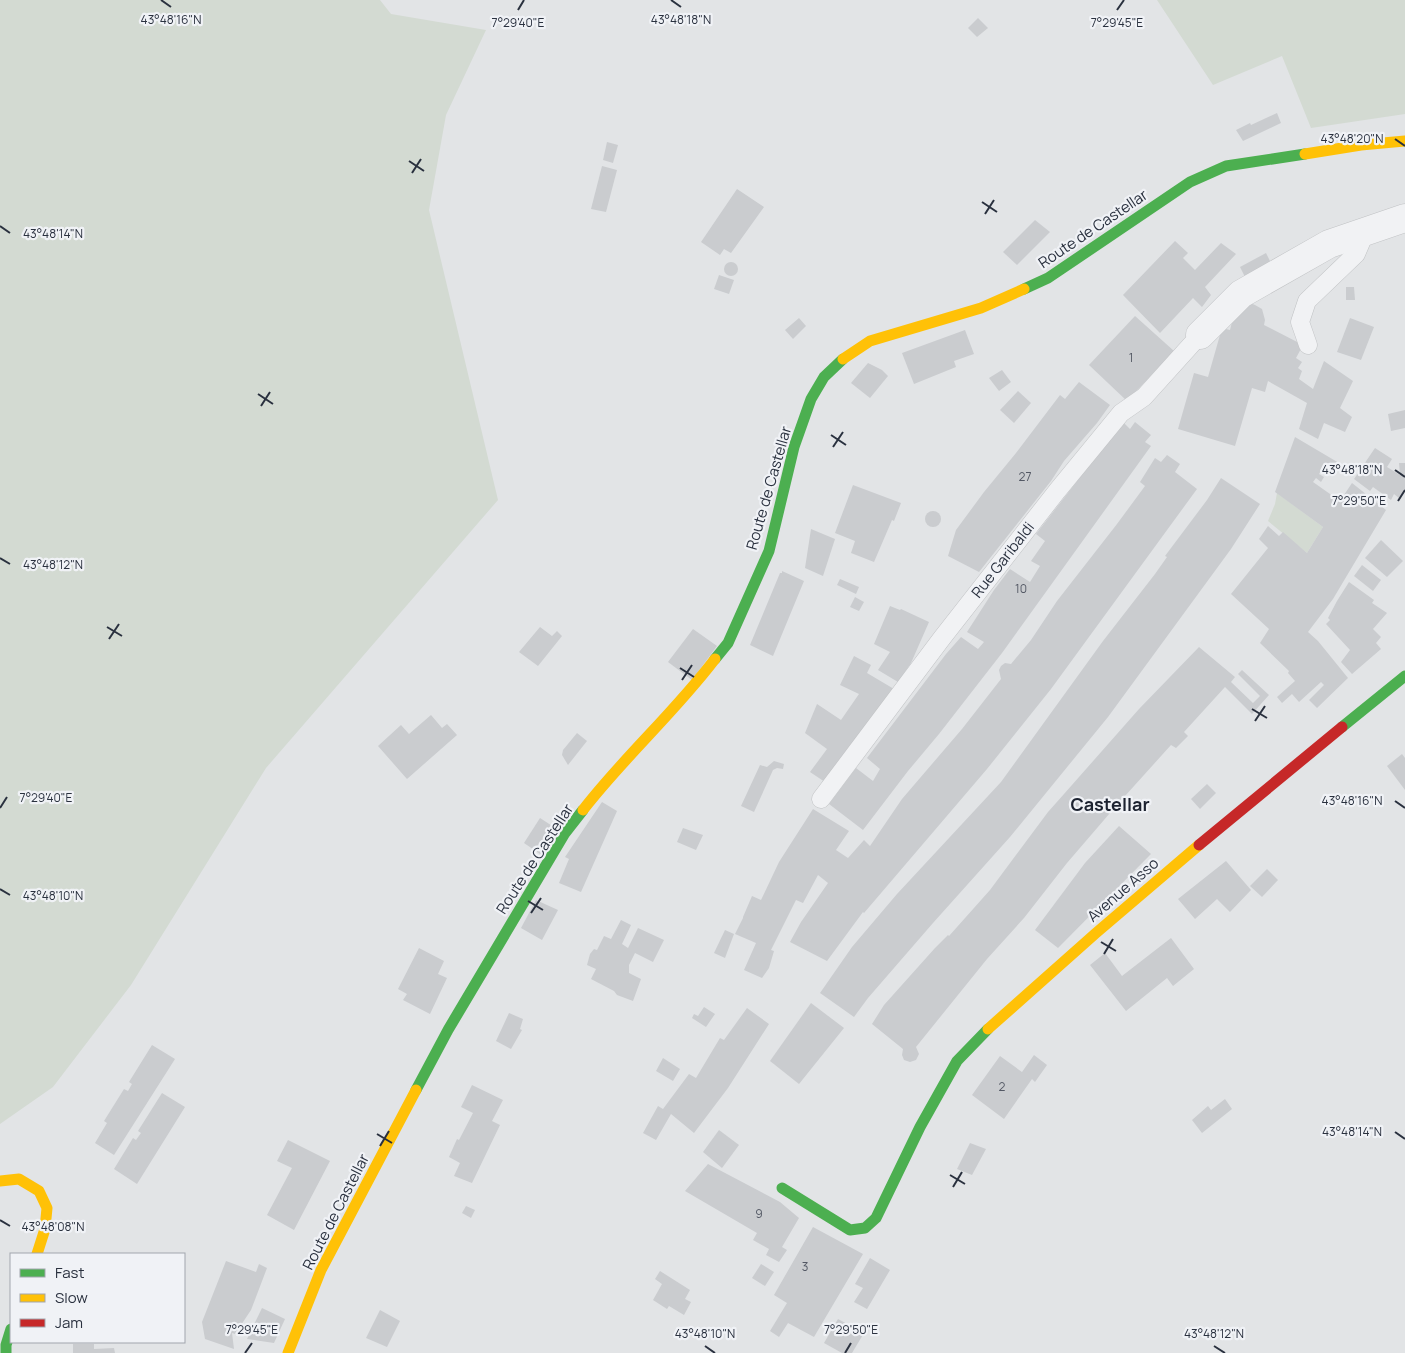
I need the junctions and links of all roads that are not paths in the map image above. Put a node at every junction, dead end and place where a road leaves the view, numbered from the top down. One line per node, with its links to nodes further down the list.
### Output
1 (1405, 141): 13 (street, Route de Castellar)
2 (1405, 218): 3 (street)
3 (1365, 233): 4 (street); 5 (lane)
4 (1200, 335): 7 (lane, Rue Garibaldi)
5 (1308, 345)
6 (1405, 676): 9 (street, Avenue Asso)
7 (821, 799)
8 (0, 1181): 10 (street)
9 (782, 1188)
10 (37, 1253)
11 (10, 1332): 12 (street)
12 (6, 1353)
13 (288, 1353)

